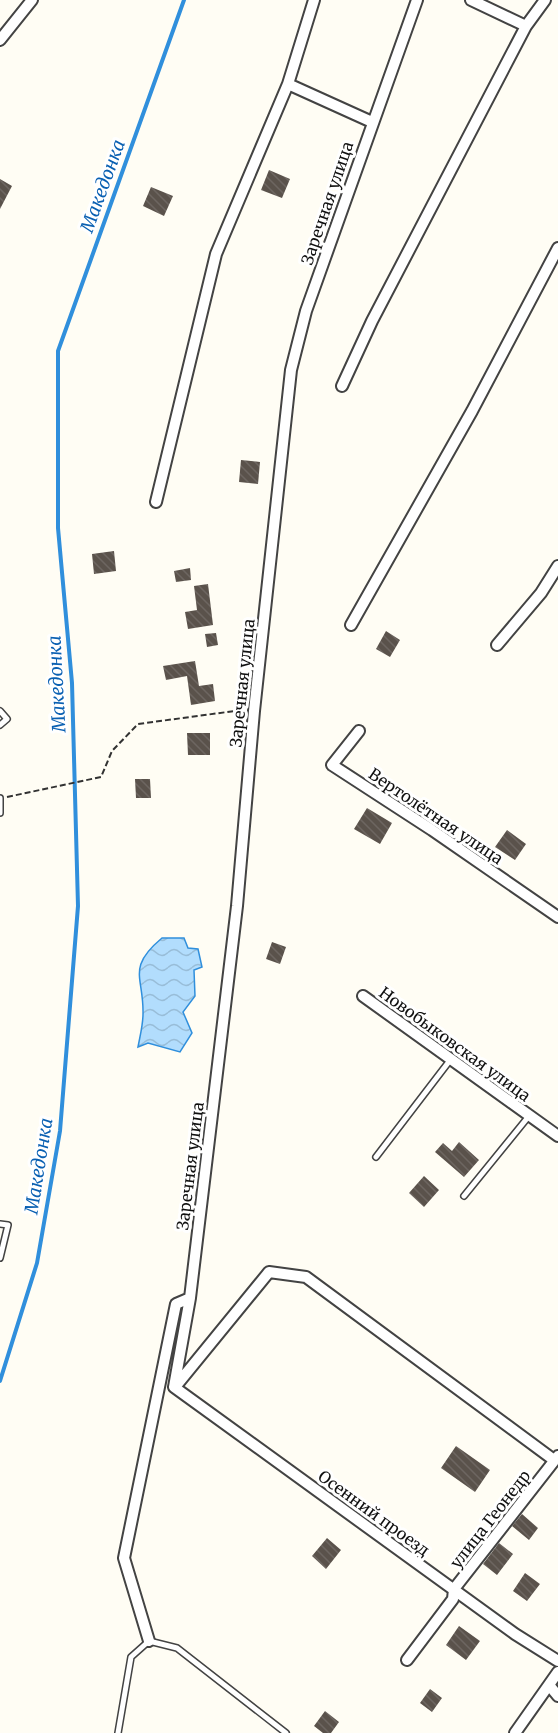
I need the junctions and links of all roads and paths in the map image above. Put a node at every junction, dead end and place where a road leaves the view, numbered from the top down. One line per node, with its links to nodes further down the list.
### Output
1 (32, 0): 7 (street)
2 (314, 0): 8 (street)
3 (417, 0): 9 (street, Заречная улица)
4 (471, 0): 6 (street)
5 (545, 0): 6 (street)
6 (526, 26): 11 (street)
7 (0, 40)
8 (288, 84): 9 (street); 12 (street)
9 (372, 122): 17 (street, Заречная улица)
10 (558, 248): 14 (street)
11 (342, 386)
12 (156, 502)
13 (558, 566): 15 (street)
14 (351, 625)
15 (497, 645)
16 (0, 711): 18 (lane)
17 (254, 711): 20 (path); 31 (street, Заречная улица)
18 (0, 725)
19 (359, 731): 22 (street, Вертолётная улица)
20 (0, 798): 21 (lane)
21 (0, 813)
22 (558, 917)
23 (363, 996): 24 (street, Новобыковская улица)
24 (451, 1059): 25 (street, Новобыковская улица); 27 (lane)
25 (529, 1116): 26 (street, Новобыковская улица); 28 (lane)
26 (558, 1136)
27 (376, 1157)
28 (464, 1196)
29 (0, 1224): 30 (lane)
30 (0, 1258)
31 (190, 1298): 32 (street, Заречная улица); 35 (street)
32 (174, 1387): 33 (street); 34 (street, Осенний проезд)
33 (556, 1458): 34 (street, улица Геонедр)
34 (454, 1589): 36 (street, улица Геонедр); 37 (street, Осенний проезд)
35 (149, 1641): 41 (lane); 42 (lane)
36 (408, 1660)
37 (558, 1661)
38 (558, 1672): 39 (street)
39 (549, 1685): 40 (street); 43 (street)
40 (558, 1695)
41 (118, 1733)
42 (286, 1733)
43 (515, 1733)

